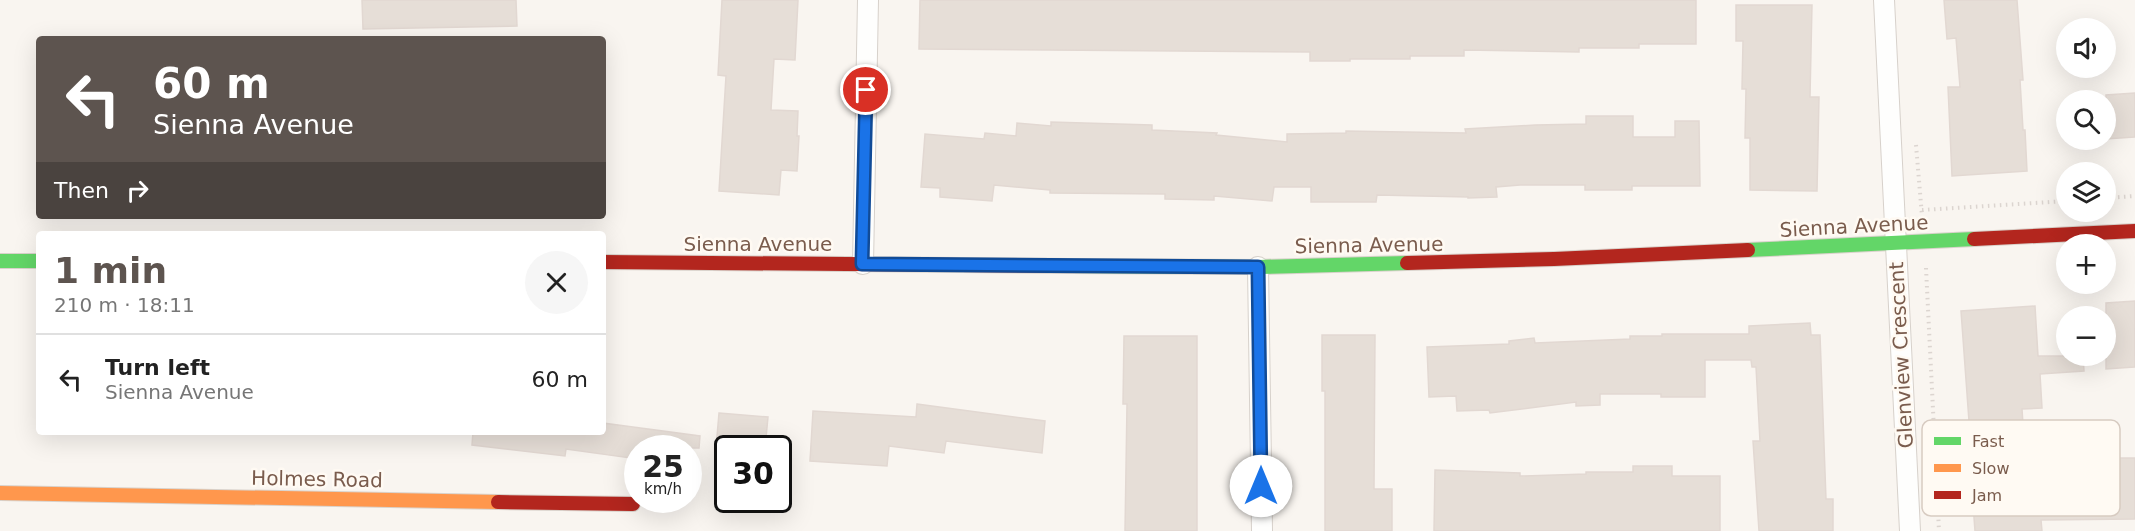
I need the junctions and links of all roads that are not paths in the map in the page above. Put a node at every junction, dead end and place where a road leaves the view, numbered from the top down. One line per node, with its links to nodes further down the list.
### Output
1 (868, 0): 8 (street)
2 (1884, 0): 4 (street, Glenview Crescent)
3 (2135, 231): 4 (street, Sienna Avenue)
4 (1896, 244): 9 (street, Sienna Avenue); 13 (street, Glenview Crescent)
5 (0, 261): 6 (street)
6 (36, 261)
7 (606, 262): 8 (street, Sienna Avenue)
8 (862, 264): 9 (street, Sienna Avenue)
9 (1258, 267): 12 (street)
10 (0, 493): 11 (street, Holmes Road)
11 (624, 504)
12 (1262, 531)
13 (1910, 531)

